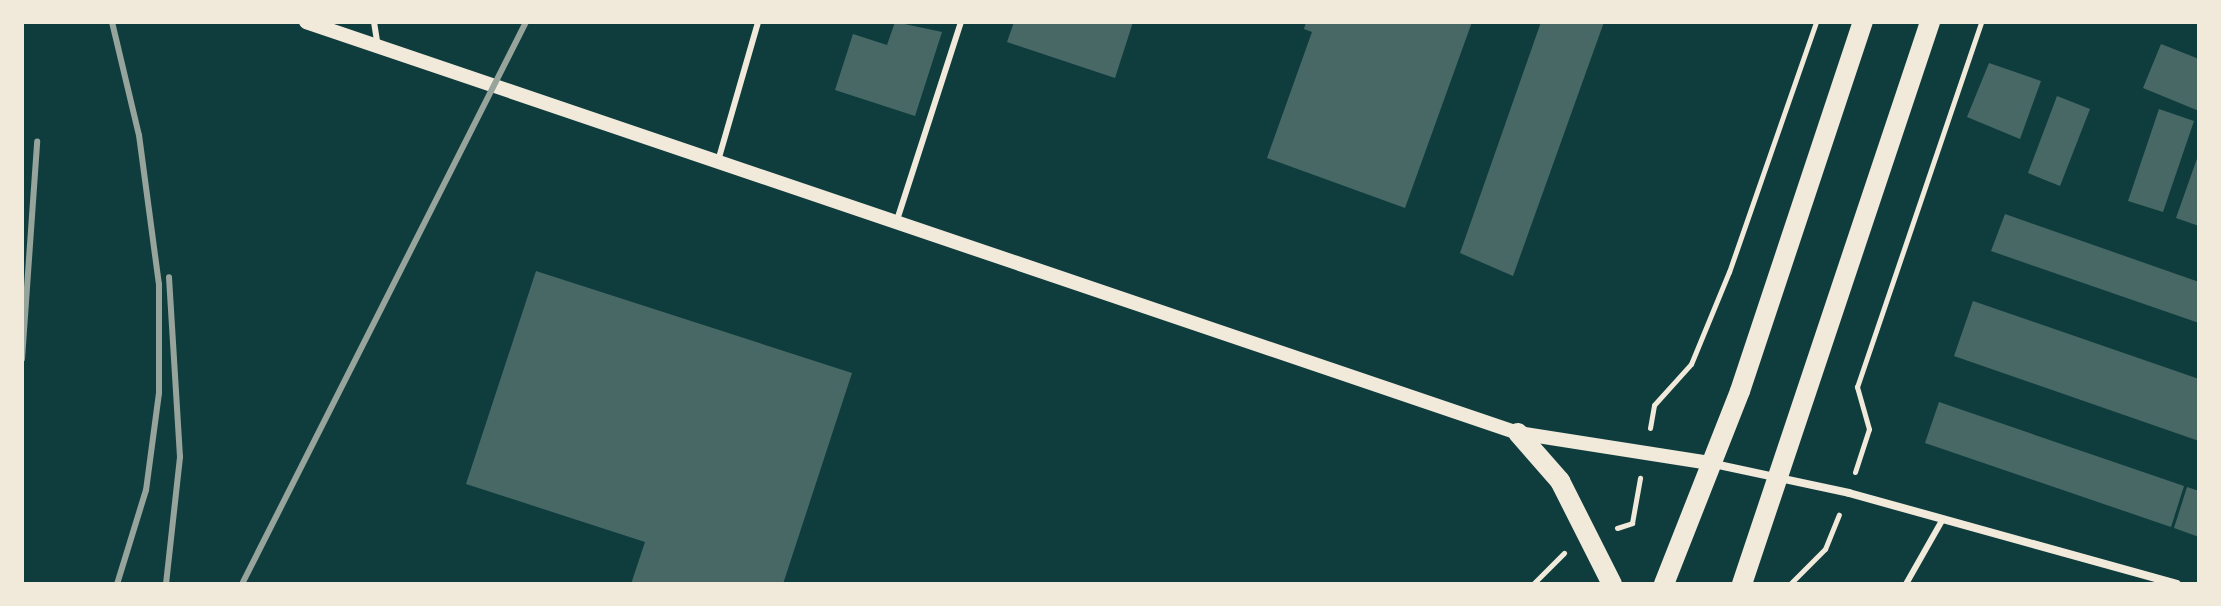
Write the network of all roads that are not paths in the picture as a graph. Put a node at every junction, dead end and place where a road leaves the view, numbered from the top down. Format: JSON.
{"nodes":[{"id":1,"x":306,"y":22,"type":"edge"},
{"id":2,"x":374,"y":22,"type":"edge"},
{"id":3,"x":758,"y":22,"type":"edge"},
{"id":4,"x":961,"y":22,"type":"edge"},
{"id":5,"x":1863,"y":22,"type":"edge"},
{"id":6,"x":1930,"y":22,"type":"edge"},
{"id":7,"x":379,"y":46,"type":"junction"},
{"id":8,"x":718,"y":161,"type":"junction"},
{"id":9,"x":897,"y":221,"type":"junction"},
{"id":10,"x":1518,"y":433,"type":"junction"},
{"id":11,"x":1710,"y":463,"type":"junction"},
{"id":12,"x":1774,"y":476,"type":"junction"},
{"id":13,"x":1943,"y":519,"type":"junction"},
{"id":14,"x":1612,"y":584,"type":"edge"},
{"id":15,"x":1664,"y":584,"type":"edge"},
{"id":16,"x":1742,"y":584,"type":"edge"},
{"id":17,"x":1906,"y":584,"type":"edge"},
{"id":18,"x":2177,"y":584,"type":"edge"}],
"edges":[{"from":1,"to":7,"type":"street"},
{"from":2,"to":7,"type":"lane"},
{"from":3,"to":8,"type":"lane"},
{"from":4,"to":9,"type":"lane"},
{"from":5,"to":11,"type":"main road"},
{"from":6,"to":12,"type":"main road"},
{"from":7,"to":8,"type":"street"},
{"from":8,"to":9,"type":"street"},
{"from":9,"to":10,"type":"street"},
{"from":10,"to":11,"type":"street"},
{"from":10,"to":14,"type":"main road"},
{"from":11,"to":12,"type":"street"},
{"from":11,"to":15,"type":"main road"},
{"from":12,"to":13,"type":"street"},
{"from":12,"to":16,"type":"main road"},
{"from":13,"to":17,"type":"lane"},
{"from":13,"to":18,"type":"street"}]}
